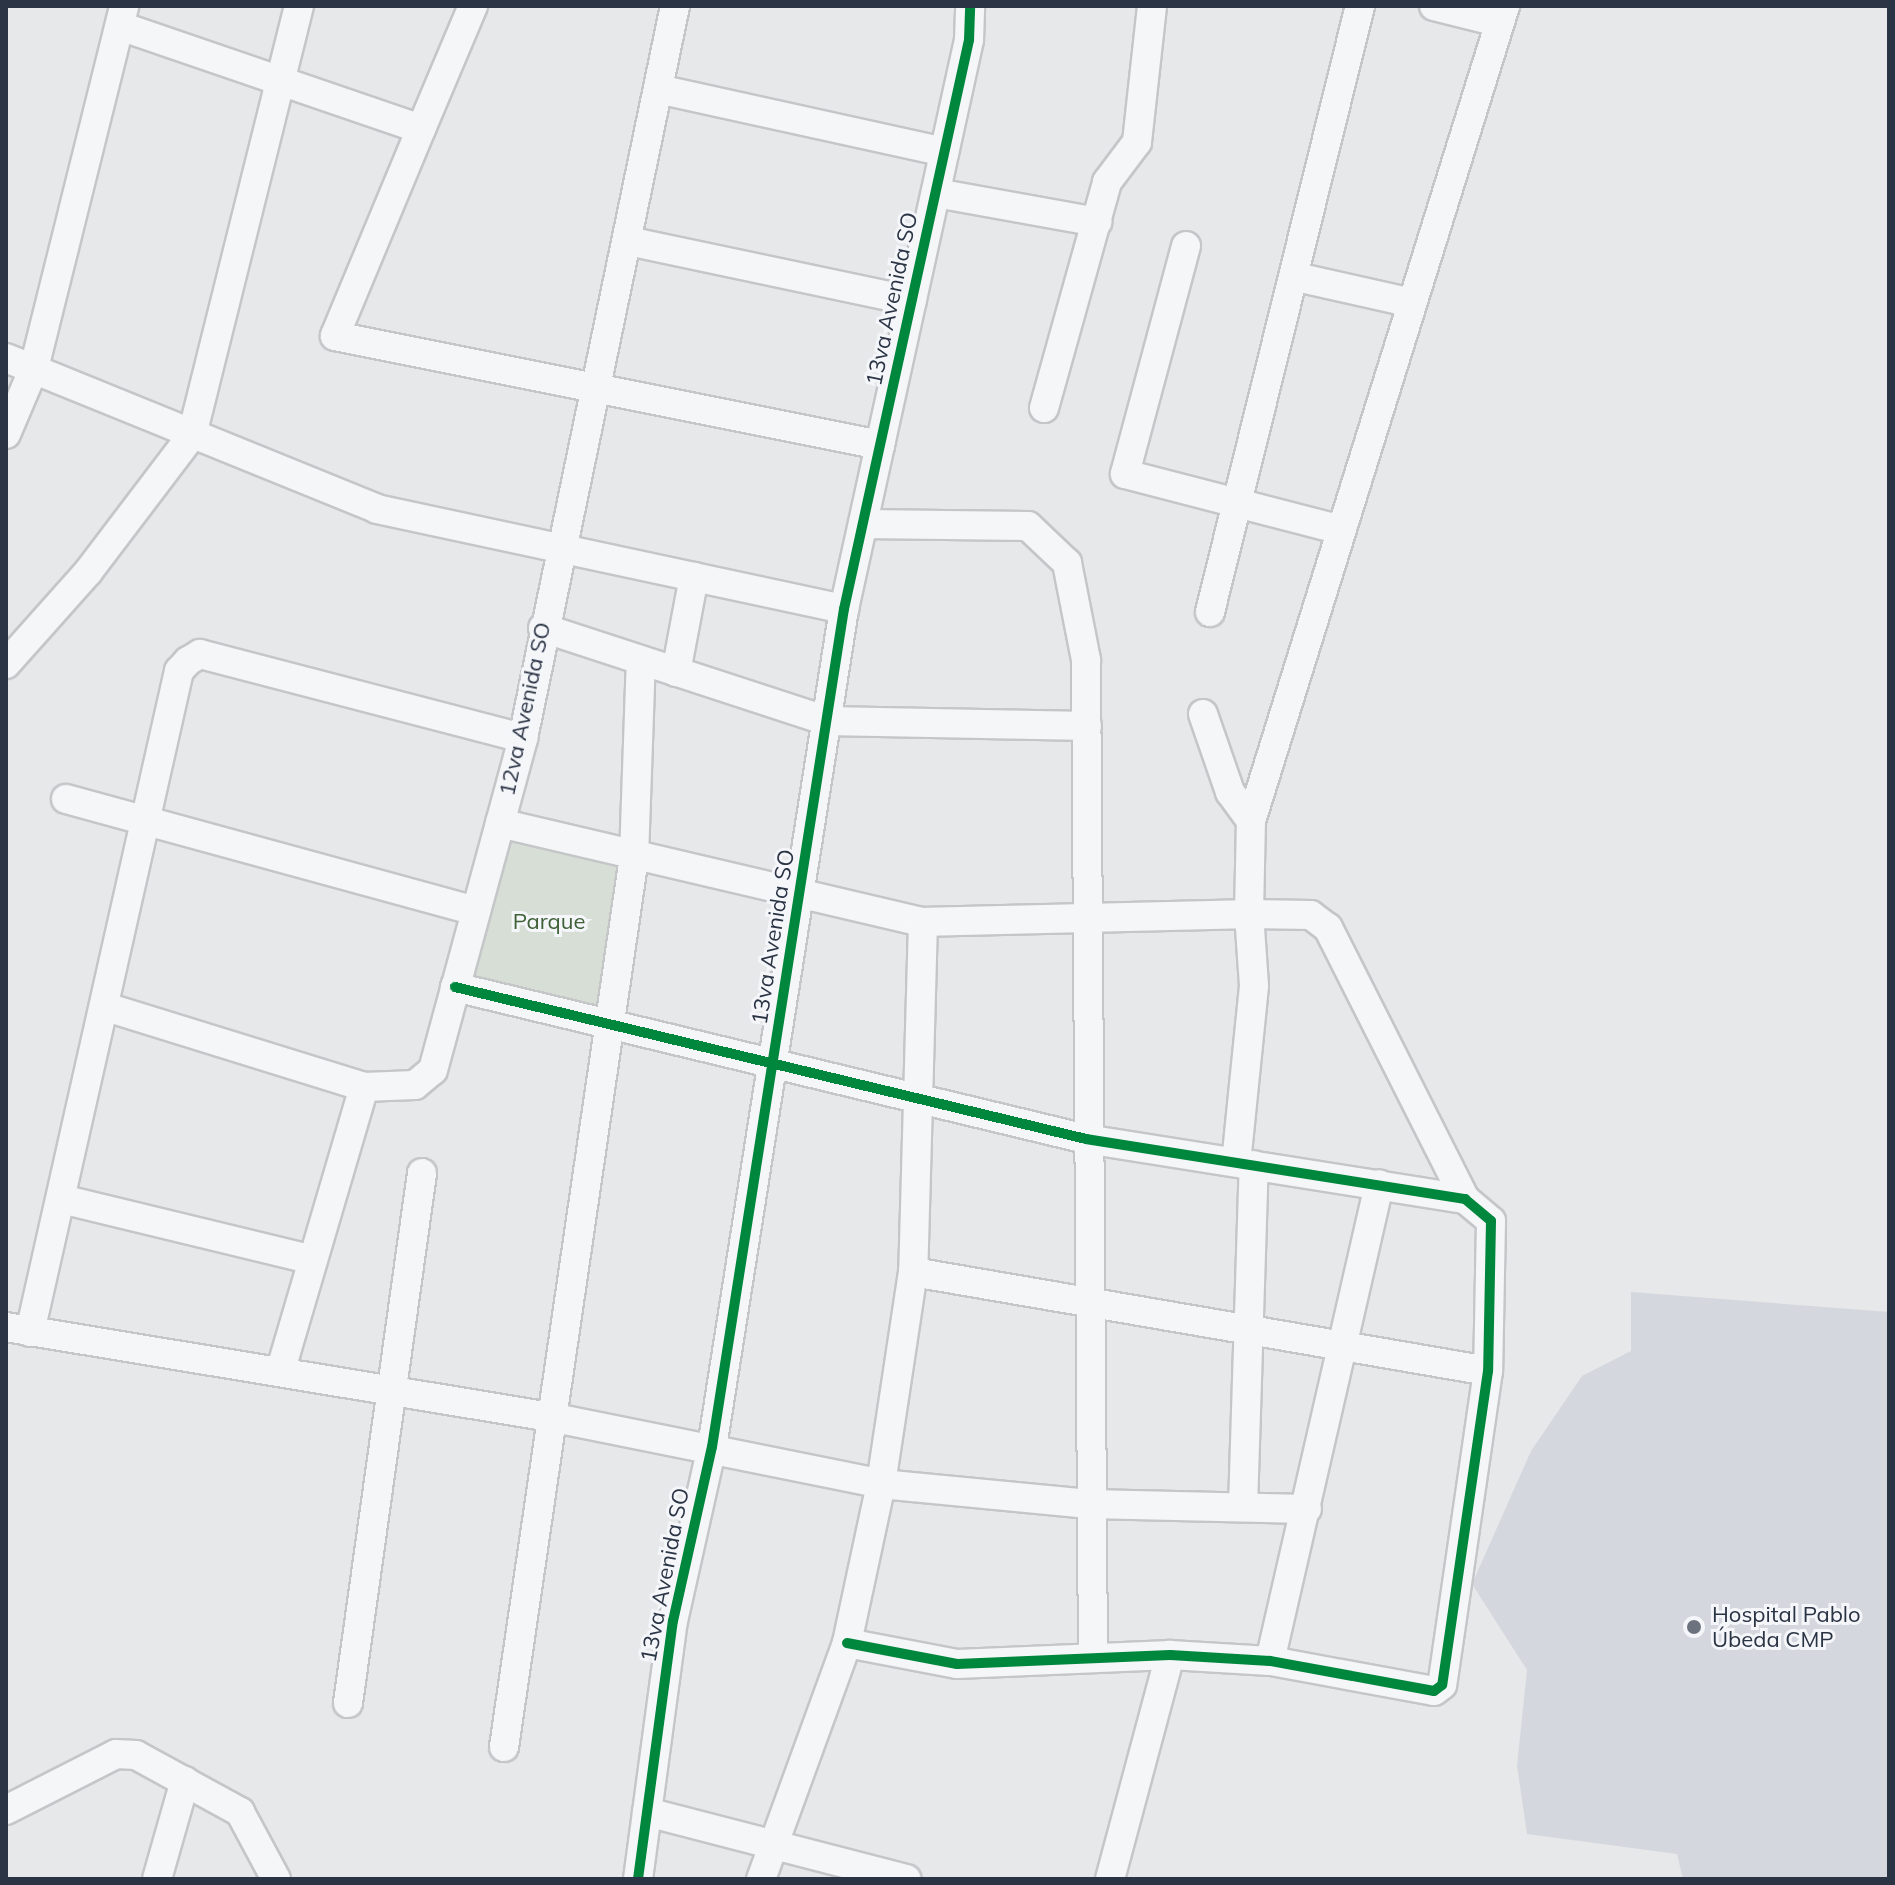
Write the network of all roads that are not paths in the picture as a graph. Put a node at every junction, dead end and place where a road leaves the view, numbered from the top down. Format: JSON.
{"nodes":[{"id":1,"x":299,"y":6,"type":"edge"},
{"id":2,"x":473,"y":6,"type":"edge"},
{"id":3,"x":675,"y":6,"type":"edge"},
{"id":4,"x":970,"y":6,"type":"edge"},
{"id":5,"x":1152,"y":6,"type":"edge"},
{"id":6,"x":1360,"y":6,"type":"edge"},
{"id":7,"x":1434,"y":6,"type":"edge"},
{"id":8,"x":1501,"y":14,"type":"edge"},
{"id":9,"x":122,"y":16,"type":"edge"},
{"id":10,"x":281,"y":79,"type":"junction"},
{"id":11,"x":658,"y":89,"type":"junction"},
{"id":12,"x":421,"y":129,"type":"junction"},
{"id":13,"x":944,"y":152,"type":"junction"},
{"id":14,"x":936,"y":193,"type":"junction"},
{"id":15,"x":1097,"y":222,"type":"junction"},
{"id":16,"x":628,"y":241,"type":"junction"},
{"id":17,"x":1186,"y":246,"type":"dead end"},
{"id":18,"x":1296,"y":277,"type":"junction"},
{"id":19,"x":912,"y":301,"type":"junction"},
{"id":20,"x":1408,"y":302,"type":"junction"},
{"id":21,"x":6,"y":358,"type":"edge"},
{"id":22,"x":34,"y":368,"type":"junction"},
{"id":23,"x":593,"y":393,"type":"junction"},
{"id":24,"x":1044,"y":408,"type":"dead end"},
{"id":25,"x":6,"y":434,"type":"edge"},
{"id":26,"x":192,"y":435,"type":"junction"},
{"id":27,"x":880,"y":445,"type":"junction"},
{"id":28,"x":1239,"y":507,"type":"junction"},
{"id":29,"x":863,"y":524,"type":"junction"},
{"id":30,"x":1338,"y":529,"type":"junction"},
{"id":31,"x":557,"y":551,"type":"junction"},
{"id":32,"x":694,"y":577,"type":"junction"},
{"id":33,"x":844,"y":609,"type":"junction"},
{"id":34,"x":1210,"y":612,"type":"dead end"},
{"id":35,"x":543,"y":628,"type":"junction"},
{"id":36,"x":641,"y":661,"type":"junction"},
{"id":37,"x":6,"y":664,"type":"edge"},
{"id":38,"x":676,"y":672,"type":"junction"},
{"id":39,"x":1203,"y":714,"type":"dead end"},
{"id":40,"x":827,"y":721,"type":"junction"},
{"id":41,"x":1087,"y":726,"type":"junction"},
{"id":42,"x":523,"y":738,"type":"junction"},
{"id":43,"x":66,"y":799,"type":"dead end"},
{"id":44,"x":1251,"y":821,"type":"junction"},
{"id":45,"x":500,"y":823,"type":"junction"},
{"id":46,"x":148,"y":824,"type":"junction"},
{"id":47,"x":634,"y":857,"type":"junction"},
{"id":48,"x":800,"y":898,"type":"junction"},
{"id":49,"x":476,"y":911,"type":"junction"},
{"id":50,"x":1249,"y":914,"type":"junction"},
{"id":51,"x":1091,"y":916,"type":"junction"},
{"id":52,"x":923,"y":922,"type":"junction"},
{"id":53,"x":455,"y":987,"type":"junction"},
{"id":54,"x":106,"y":1007,"type":"junction"},
{"id":55,"x":608,"y":1024,"type":"junction"},
{"id":56,"x":773,"y":1064,"type":"junction"},
{"id":57,"x":364,"y":1087,"type":"junction"},
{"id":58,"x":917,"y":1098,"type":"junction"},
{"id":59,"x":1086,"y":1139,"type":"junction"},
{"id":60,"x":1245,"y":1163,"type":"junction"},
{"id":61,"x":422,"y":1173,"type":"dead end"},
{"id":62,"x":1379,"y":1184,"type":"junction"},
{"id":63,"x":61,"y":1199,"type":"junction"},
{"id":64,"x":1465,"y":1199,"type":"junction"},
{"id":65,"x":313,"y":1260,"type":"junction"},
{"id":66,"x":913,"y":1272,"type":"junction"},
{"id":67,"x":1089,"y":1303,"type":"junction"},
{"id":68,"x":18,"y":1329,"type":"edge"},
{"id":69,"x":1245,"y":1330,"type":"junction"},
{"id":70,"x":1346,"y":1347,"type":"junction"},
{"id":71,"x":281,"y":1369,"type":"junction"},
{"id":72,"x":1488,"y":1371,"type":"junction"},
{"id":73,"x":388,"y":1388,"type":"junction"},
{"id":74,"x":550,"y":1417,"type":"junction"},
{"id":75,"x":712,"y":1447,"type":"junction"},
{"id":76,"x":881,"y":1484,"type":"junction"},
{"id":77,"x":1089,"y":1504,"type":"junction"},
{"id":78,"x":1243,"y":1507,"type":"junction"},
{"id":79,"x":1307,"y":1509,"type":"junction"},
{"id":80,"x":847,"y":1643,"type":"junction"},
{"id":81,"x":1170,"y":1655,"type":"junction"},
{"id":82,"x":1093,"y":1658,"type":"junction"},
{"id":83,"x":1270,"y":1661,"type":"junction"},
{"id":84,"x":348,"y":1703,"type":"dead end"},
{"id":85,"x":504,"y":1747,"type":"dead end"},
{"id":86,"x":185,"y":1781,"type":"junction"},
{"id":87,"x":647,"y":1812,"type":"junction"},
{"id":88,"x":8,"y":1819,"type":"edge"},
{"id":89,"x":775,"y":1839,"type":"junction"},
{"id":90,"x":157,"y":1879,"type":"edge"},
{"id":91,"x":276,"y":1879,"type":"edge"},
{"id":92,"x":638,"y":1879,"type":"edge"},
{"id":93,"x":761,"y":1879,"type":"edge"},
{"id":94,"x":907,"y":1879,"type":"edge"},
{"id":95,"x":1110,"y":1879,"type":"edge"}],
"edges":[{"from":1,"to":10,"type":"street"},
{"from":2,"to":12,"type":"street"},
{"from":3,"to":11,"type":"street","name":"12va Avenida SO"},
{"from":4,"to":13,"type":"street","name":"13va Avenida SO"},
{"from":5,"to":15,"type":"street"},
{"from":6,"to":18,"type":"street"},
{"from":7,"to":8,"type":"street"},
{"from":8,"to":20,"type":"street"},
{"from":9,"to":10,"type":"street"},
{"from":9,"to":22,"type":"street"},
{"from":10,"to":12,"type":"street"},
{"from":10,"to":26,"type":"street"},
{"from":11,"to":13,"type":"street"},
{"from":11,"to":16,"type":"street","name":"12va Avenida SO"},
{"from":12,"to":23,"type":"street"},
{"from":13,"to":14,"type":"street","name":"13va Avenida SO"},
{"from":14,"to":15,"type":"street"},
{"from":14,"to":19,"type":"street","name":"13va Avenida SO"},
{"from":15,"to":24,"type":"street"},
{"from":16,"to":19,"type":"street"},
{"from":16,"to":23,"type":"street","name":"12va Avenida SO"},
{"from":17,"to":28,"type":"street"},
{"from":18,"to":20,"type":"street"},
{"from":18,"to":28,"type":"street"},
{"from":19,"to":27,"type":"street","name":"13va Avenida SO"},
{"from":20,"to":30,"type":"street"},
{"from":21,"to":22,"type":"street"},
{"from":22,"to":25,"type":"street"},
{"from":22,"to":26,"type":"street"},
{"from":23,"to":27,"type":"street"},
{"from":23,"to":31,"type":"street","name":"12va Avenida SO"},
{"from":26,"to":31,"type":"street"},
{"from":26,"to":37,"type":"street"},
{"from":27,"to":29,"type":"street","name":"13va Avenida SO"},
{"from":28,"to":30,"type":"street"},
{"from":28,"to":34,"type":"street"},
{"from":29,"to":33,"type":"street","name":"13va Avenida SO"},
{"from":29,"to":41,"type":"street"},
{"from":30,"to":44,"type":"street"},
{"from":31,"to":32,"type":"street"},
{"from":31,"to":35,"type":"street","name":"12va Avenida SO"},
{"from":32,"to":33,"type":"street"},
{"from":32,"to":38,"type":"street"},
{"from":33,"to":40,"type":"street","name":"13va Avenida SO"},
{"from":35,"to":36,"type":"street"},
{"from":35,"to":42,"type":"street","name":"12va Avenida SO"},
{"from":36,"to":38,"type":"street"},
{"from":36,"to":47,"type":"street"},
{"from":38,"to":40,"type":"street"},
{"from":39,"to":44,"type":"street"},
{"from":40,"to":41,"type":"street"},
{"from":40,"to":48,"type":"street","name":"13va Avenida SO"},
{"from":41,"to":51,"type":"street"},
{"from":42,"to":45,"type":"street","name":"12va Avenida SO"},
{"from":42,"to":46,"type":"street"},
{"from":43,"to":46,"type":"street"},
{"from":44,"to":50,"type":"street"},
{"from":45,"to":47,"type":"street"},
{"from":45,"to":49,"type":"street","name":"12va Avenida SO"},
{"from":46,"to":49,"type":"street"},
{"from":46,"to":54,"type":"street"},
{"from":47,"to":48,"type":"street"},
{"from":47,"to":55,"type":"street"},
{"from":48,"to":52,"type":"street"},
{"from":48,"to":56,"type":"street","name":"13va Avenida SO"},
{"from":49,"to":53,"type":"street","name":"12va Avenida SO"},
{"from":50,"to":51,"type":"street"},
{"from":50,"to":60,"type":"street"},
{"from":50,"to":64,"type":"street"},
{"from":51,"to":52,"type":"street"},
{"from":51,"to":59,"type":"street"},
{"from":52,"to":58,"type":"street"},
{"from":53,"to":55,"type":"street"},
{"from":53,"to":57,"type":"street","name":"12va Avenida SO"},
{"from":54,"to":57,"type":"street","name":"12va Avenida SO"},
{"from":54,"to":63,"type":"street"},
{"from":55,"to":56,"type":"street"},
{"from":55,"to":74,"type":"street"},
{"from":56,"to":58,"type":"street"},
{"from":56,"to":75,"type":"street","name":"13va Avenida SO"},
{"from":57,"to":65,"type":"street"},
{"from":58,"to":59,"type":"street"},
{"from":58,"to":66,"type":"street"},
{"from":59,"to":60,"type":"street"},
{"from":59,"to":67,"type":"street"},
{"from":60,"to":62,"type":"street"},
{"from":60,"to":69,"type":"street"},
{"from":61,"to":73,"type":"street"},
{"from":62,"to":64,"type":"street"},
{"from":62,"to":70,"type":"street"},
{"from":63,"to":65,"type":"street"},
{"from":63,"to":68,"type":"street"},
{"from":64,"to":72,"type":"street"},
{"from":65,"to":71,"type":"street"},
{"from":66,"to":67,"type":"street"},
{"from":66,"to":76,"type":"street"},
{"from":67,"to":69,"type":"street"},
{"from":67,"to":77,"type":"street"},
{"from":68,"to":71,"type":"street"},
{"from":69,"to":70,"type":"street"},
{"from":69,"to":78,"type":"street"},
{"from":70,"to":72,"type":"street"},
{"from":70,"to":79,"type":"street"},
{"from":71,"to":73,"type":"street"},
{"from":72,"to":83,"type":"street"},
{"from":73,"to":74,"type":"street"},
{"from":73,"to":84,"type":"street"},
{"from":74,"to":75,"type":"street"},
{"from":74,"to":85,"type":"street"},
{"from":75,"to":76,"type":"street"},
{"from":75,"to":87,"type":"street","name":"13va Avenida SO"},
{"from":76,"to":77,"type":"street"},
{"from":76,"to":80,"type":"street"},
{"from":77,"to":78,"type":"street"},
{"from":77,"to":82,"type":"street"},
{"from":78,"to":79,"type":"street"},
{"from":79,"to":83,"type":"street"},
{"from":80,"to":82,"type":"street"},
{"from":80,"to":89,"type":"street"},
{"from":81,"to":82,"type":"street"},
{"from":81,"to":83,"type":"street"},
{"from":81,"to":95,"type":"street"},
{"from":86,"to":88,"type":"street"},
{"from":86,"to":90,"type":"street"},
{"from":86,"to":91,"type":"street"},
{"from":87,"to":89,"type":"street"},
{"from":87,"to":92,"type":"street","name":"13va Avenida SO"},
{"from":89,"to":93,"type":"street"},
{"from":89,"to":94,"type":"street"}]}
